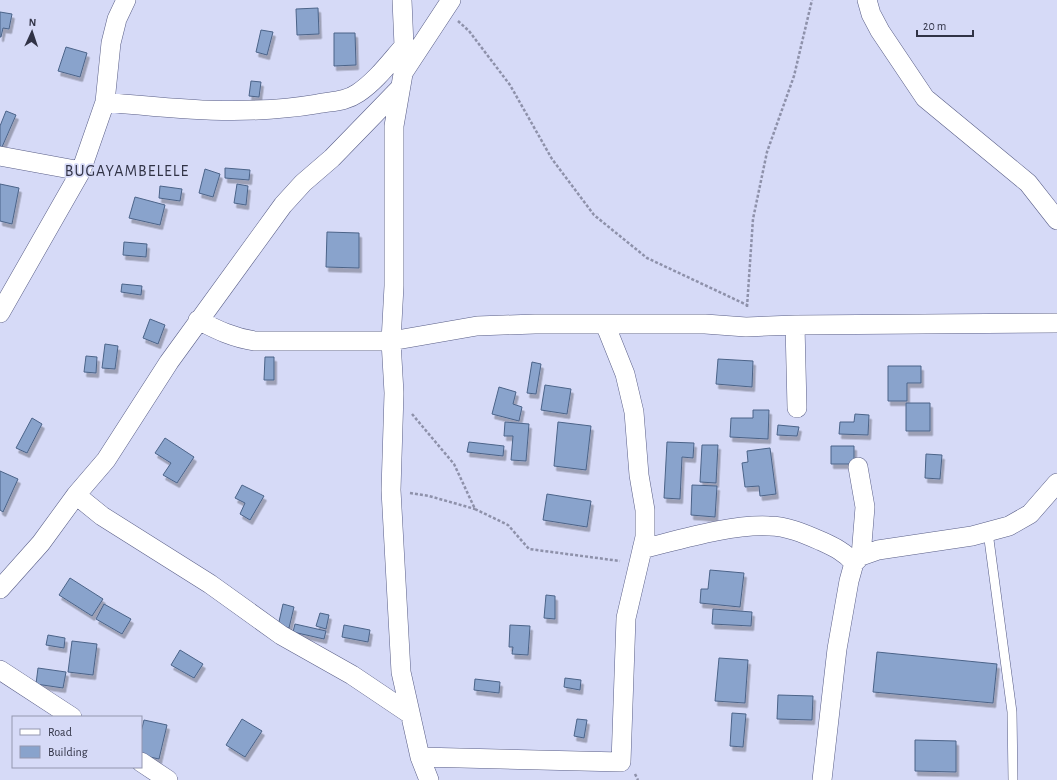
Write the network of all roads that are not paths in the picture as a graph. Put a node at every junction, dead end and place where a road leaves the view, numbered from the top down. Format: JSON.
{"nodes":[{"id":1,"x":126,"y":0,"type":"edge"},
{"id":2,"x":402,"y":0,"type":"edge"},
{"id":3,"x":867,"y":0,"type":"edge"},
{"id":4,"x":448,"y":6,"type":"edge"},
{"id":5,"x":404,"y":46,"type":"junction"},
{"id":6,"x":402,"y":81,"type":"junction"},
{"id":7,"x":105,"y":102,"type":"junction"},
{"id":8,"x":0,"y":156,"type":"edge"},
{"id":9,"x":81,"y":171,"type":"junction"},
{"id":10,"x":1057,"y":220,"type":"edge"},
{"id":11,"x":0,"y":313,"type":"edge"},
{"id":12,"x":198,"y":320,"type":"junction"},
{"id":13,"x":1057,"y":323,"type":"edge"},
{"id":14,"x":605,"y":324,"type":"junction"},
{"id":15,"x":794,"y":325,"type":"junction"},
{"id":16,"x":391,"y":341,"type":"junction"},
{"id":17,"x":797,"y":408,"type":"dead end"},
{"id":18,"x":858,"y":467,"type":"dead end"},
{"id":19,"x":1057,"y":483,"type":"edge"},
{"id":20,"x":76,"y":495,"type":"junction"},
{"id":21,"x":988,"y":532,"type":"junction"},
{"id":22,"x":641,"y":556,"type":"junction"},
{"id":23,"x":857,"y":560,"type":"junction"},
{"id":24,"x":0,"y":589,"type":"edge"},
{"id":25,"x":0,"y":670,"type":"edge"},
{"id":26,"x":410,"y":714,"type":"junction"},
{"id":27,"x":70,"y":716,"type":"edge"},
{"id":28,"x":420,"y":757,"type":"junction"},
{"id":29,"x":142,"y":763,"type":"edge"},
{"id":30,"x":168,"y":780,"type":"edge"},
{"id":31,"x":429,"y":780,"type":"edge"},
{"id":32,"x":822,"y":780,"type":"edge"},
{"id":33,"x":1013,"y":780,"type":"edge"}],
"edges":[{"from":1,"to":7,"type":"street"},
{"from":2,"to":5,"type":"street"},
{"from":3,"to":10,"type":"street"},
{"from":4,"to":6,"type":"street"},
{"from":5,"to":6,"type":"street"},
{"from":5,"to":7,"type":"street"},
{"from":6,"to":12,"type":"street"},
{"from":6,"to":16,"type":"street"},
{"from":7,"to":9,"type":"street"},
{"from":8,"to":9,"type":"street"},
{"from":9,"to":11,"type":"street"},
{"from":12,"to":16,"type":"street"},
{"from":12,"to":20,"type":"street"},
{"from":13,"to":15,"type":"street"},
{"from":14,"to":15,"type":"street"},
{"from":14,"to":16,"type":"street"},
{"from":14,"to":22,"type":"street"},
{"from":15,"to":17,"type":"street"},
{"from":16,"to":26,"type":"street"},
{"from":18,"to":23,"type":"street"},
{"from":19,"to":21,"type":"street"},
{"from":20,"to":24,"type":"street"},
{"from":20,"to":26,"type":"street"},
{"from":21,"to":23,"type":"street"},
{"from":21,"to":33,"type":"lane"},
{"from":22,"to":23,"type":"street"},
{"from":22,"to":28,"type":"street"},
{"from":23,"to":32,"type":"street"},
{"from":25,"to":27,"type":"street"},
{"from":26,"to":28,"type":"street"},
{"from":28,"to":31,"type":"street"},
{"from":29,"to":30,"type":"street"}]}
